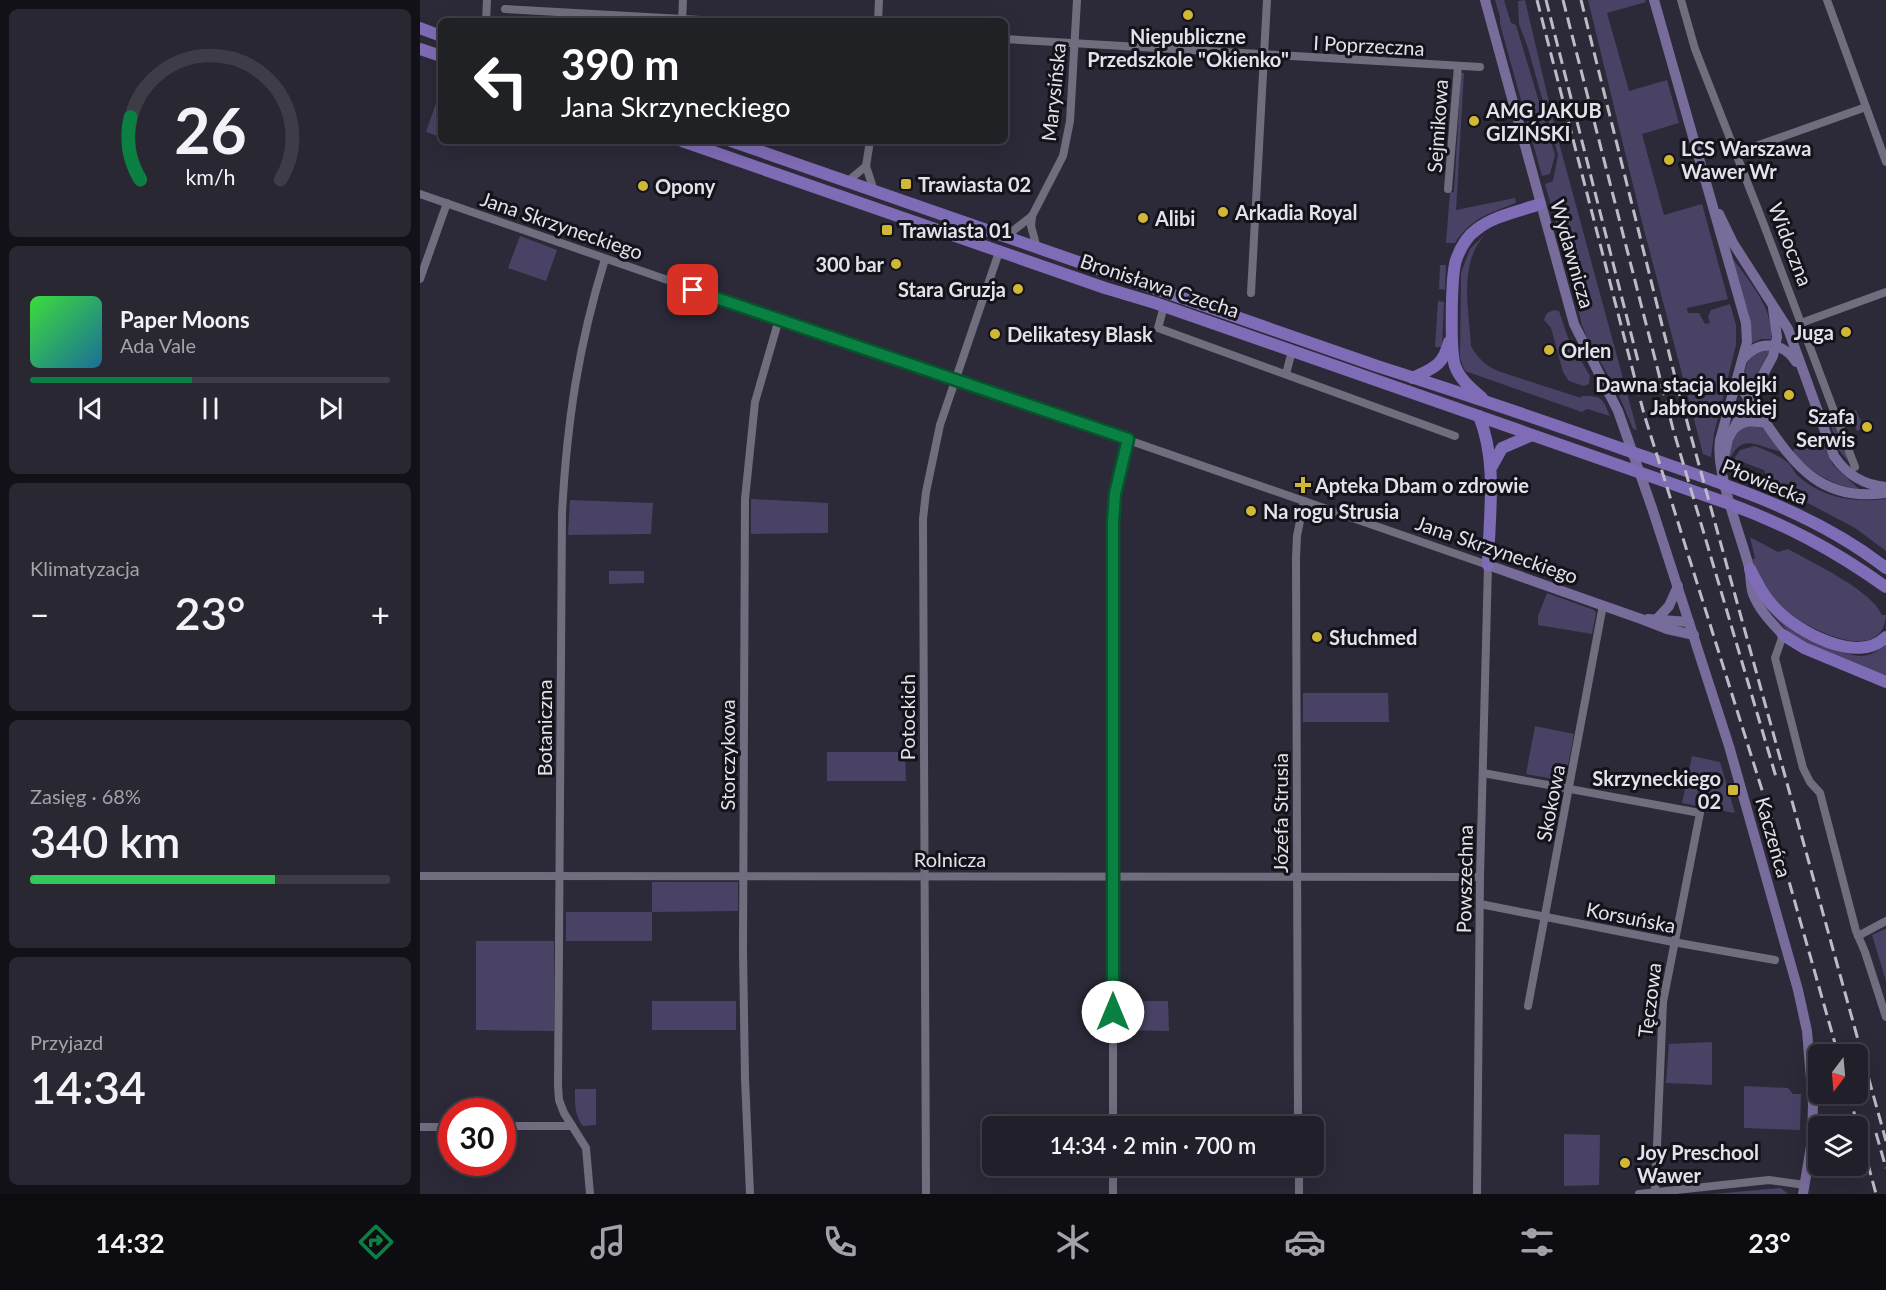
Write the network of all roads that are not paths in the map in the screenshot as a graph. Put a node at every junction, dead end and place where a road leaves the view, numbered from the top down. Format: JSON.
{"nodes":[{"id":1,"x":487,"y":0,"type":"edge"},
{"id":2,"x":683,"y":0,"type":"edge"},
{"id":3,"x":879,"y":0,"type":"edge"},
{"id":4,"x":1077,"y":0,"type":"edge"},
{"id":5,"x":1267,"y":0,"type":"edge"},
{"id":6,"x":1485,"y":0,"type":"edge"},
{"id":7,"x":1654,"y":0,"type":"edge"},
{"id":8,"x":1682,"y":0,"type":"edge"},
{"id":9,"x":1827,"y":0,"type":"edge"},
{"id":10,"x":505,"y":9,"type":"dead end"},
{"id":11,"x":486,"y":18,"type":"edge"},
{"id":12,"x":650,"y":18,"type":"edge"},
{"id":13,"x":682,"y":18,"type":"edge"},
{"id":14,"x":878,"y":18,"type":"edge"},
{"id":15,"x":420,"y":28,"type":"edge"},
{"id":16,"x":438,"y":35,"type":"edge"},
{"id":17,"x":1008,"y":39,"type":"edge"},
{"id":18,"x":1075,"y":44,"type":"junction"},
{"id":19,"x":420,"y":49,"type":"edge"},
{"id":20,"x":438,"y":55,"type":"edge"},
{"id":21,"x":1264,"y":55,"type":"junction"},
{"id":22,"x":1458,"y":66,"type":"junction"},
{"id":23,"x":1480,"y":67,"type":"dead end"},
{"id":24,"x":1866,"y":106,"type":"junction"},
{"id":25,"x":691,"y":144,"type":"edge"},
{"id":26,"x":739,"y":144,"type":"edge"},
{"id":27,"x":870,"y":144,"type":"edge"},
{"id":28,"x":1736,"y":153,"type":"junction"},
{"id":29,"x":1886,"y":162,"type":"edge"},
{"id":30,"x":866,"y":166,"type":"junction"},
{"id":31,"x":847,"y":182,"type":"junction"},
{"id":32,"x":1448,"y":189,"type":"dead end"},
{"id":33,"x":1707,"y":190,"type":"junction"},
{"id":34,"x":874,"y":191,"type":"junction"},
{"id":35,"x":420,"y":194,"type":"edge"},
{"id":36,"x":447,"y":204,"type":"junction"},
{"id":37,"x":1540,"y":204,"type":"junction"},
{"id":38,"x":1032,"y":216,"type":"junction"},
{"id":39,"x":1005,"y":237,"type":"junction"},
{"id":40,"x":1037,"y":248,"type":"junction"},
{"id":41,"x":999,"y":252,"type":"junction"},
{"id":42,"x":605,"y":259,"type":"junction"},
{"id":43,"x":420,"y":279,"type":"edge"},
{"id":44,"x":1886,"y":292,"type":"edge"},
{"id":45,"x":1251,"y":293,"type":"dead end"},
{"id":46,"x":1772,"y":303,"type":"junction"},
{"id":47,"x":1164,"y":306,"type":"junction"},
{"id":48,"x":779,"y":319,"type":"junction"},
{"id":49,"x":1801,"y":323,"type":"junction"},
{"id":50,"x":1452,"y":333,"type":"junction"},
{"id":51,"x":1776,"y":346,"type":"junction"},
{"id":52,"x":1292,"y":351,"type":"junction"},
{"id":53,"x":1741,"y":365,"type":"junction"},
{"id":54,"x":1286,"y":374,"type":"junction"},
{"id":55,"x":1804,"y":376,"type":"junction"},
{"id":56,"x":1413,"y":378,"type":"junction"},
{"id":57,"x":956,"y":381,"type":"junction"},
{"id":58,"x":1749,"y":400,"type":"junction"},
{"id":59,"x":1487,"y":403,"type":"junction"},
{"id":60,"x":1479,"y":416,"type":"junction"},
{"id":61,"x":1766,"y":423,"type":"junction"},
{"id":62,"x":1732,"y":431,"type":"junction"},
{"id":63,"x":1532,"y":435,"type":"junction"},
{"id":64,"x":1455,"y":436,"type":"dead end"},
{"id":65,"x":1128,"y":439,"type":"junction"},
{"id":66,"x":1620,"y":448,"type":"joint"},
{"id":67,"x":1491,"y":467,"type":"junction"},
{"id":68,"x":1625,"y":467,"type":"joint"},
{"id":69,"x":1855,"y":467,"type":"dead end"},
{"id":70,"x":1722,"y":472,"type":"junction"},
{"id":71,"x":1886,"y":487,"type":"edge"},
{"id":72,"x":1886,"y":493,"type":"edge"},
{"id":73,"x":1304,"y":501,"type":"junction"},
{"id":74,"x":1652,"y":508,"type":"joint"},
{"id":75,"x":1488,"y":565,"type":"junction"},
{"id":76,"x":1886,"y":568,"type":"edge"},
{"id":77,"x":1750,"y":569,"type":"junction"},
{"id":78,"x":1678,"y":586,"type":"junction"},
{"id":79,"x":1886,"y":587,"type":"edge"},
{"id":80,"x":1603,"y":605,"type":"junction"},
{"id":81,"x":1657,"y":619,"type":"junction"},
{"id":82,"x":1644,"y":620,"type":"junction"},
{"id":83,"x":1689,"y":622,"type":"junction"},
{"id":84,"x":1694,"y":635,"type":"junction"},
{"id":85,"x":1783,"y":635,"type":"junction"},
{"id":86,"x":1886,"y":637,"type":"edge"},
{"id":87,"x":1886,"y":682,"type":"edge"},
{"id":88,"x":1484,"y":773,"type":"junction"},
{"id":89,"x":1569,"y":788,"type":"junction"},
{"id":90,"x":420,"y":876,"type":"edge"},
{"id":91,"x":560,"y":876,"type":"junction"},
{"id":92,"x":743,"y":876,"type":"junction"},
{"id":93,"x":924,"y":876,"type":"junction"},
{"id":94,"x":1113,"y":876,"type":"junction"},
{"id":95,"x":1297,"y":876,"type":"junction"},
{"id":96,"x":1480,"y":877,"type":"junction"},
{"id":97,"x":1480,"y":904,"type":"junction"},
{"id":98,"x":1545,"y":918,"type":"junction"},
{"id":99,"x":1886,"y":921,"type":"edge"},
{"id":100,"x":1858,"y":936,"type":"junction"},
{"id":101,"x":1673,"y":942,"type":"junction"},
{"id":102,"x":1775,"y":960,"type":"dead end"},
{"id":103,"x":1528,"y":1006,"type":"dead end"},
{"id":104,"x":1886,"y":1017,"type":"edge"},
{"id":105,"x":1113,"y":1116,"type":"edge"},
{"id":106,"x":1298,"y":1116,"type":"edge"},
{"id":107,"x":516,"y":1126,"type":"edge"},
{"id":108,"x":572,"y":1126,"type":"junction"},
{"id":109,"x":420,"y":1127,"type":"edge"},
{"id":110,"x":438,"y":1127,"type":"edge"},
{"id":111,"x":1113,"y":1176,"type":"edge"},
{"id":112,"x":1299,"y":1176,"type":"edge"},
{"id":113,"x":1804,"y":1189,"type":"edge"},
{"id":114,"x":1655,"y":1193,"type":"edge"},
{"id":115,"x":590,"y":1194,"type":"edge"},
{"id":116,"x":750,"y":1194,"type":"edge"},
{"id":117,"x":926,"y":1194,"type":"edge"},
{"id":118,"x":1113,"y":1194,"type":"edge"},
{"id":119,"x":1299,"y":1194,"type":"edge"},
{"id":120,"x":1476,"y":1194,"type":"edge"},
{"id":121,"x":1639,"y":1194,"type":"edge"}],
"edges":[{"from":1,"to":11,"type":"street"},
{"from":2,"to":13,"type":"street"},
{"from":3,"to":14,"type":"street"},
{"from":4,"to":18,"type":"street","name":"Marysińska"},
{"from":5,"to":21,"type":"street"},
{"from":6,"to":37,"type":"main road","name":"Wydawnicza"},
{"from":7,"to":33,"type":"main road","name":"Widoczna"},
{"from":8,"to":28,"type":"street","name":"Widoczna"},
{"from":9,"to":24,"type":"street"},
{"from":10,"to":12,"type":"street"},
{"from":15,"to":16,"type":"main road"},
{"from":17,"to":18,"type":"street","name":"I Poprzeczna"},
{"from":18,"to":21,"type":"street","name":"I Poprzeczna"},
{"from":18,"to":38,"type":"street","name":"Marysińska"},
{"from":19,"to":20,"type":"main road"},
{"from":21,"to":22,"type":"street","name":"I Poprzeczna"},
{"from":21,"to":45,"type":"street"},
{"from":22,"to":23,"type":"street","name":"I Poprzeczna"},
{"from":22,"to":32,"type":"street","name":"Sejmikowa"},
{"from":24,"to":28,"type":"street"},
{"from":24,"to":29,"type":"street"},
{"from":25,"to":41,"type":"main road","name":"Bronisława Czecha"},
{"from":26,"to":31,"type":"main road","name":"Bronisława Czecha"},
{"from":27,"to":30,"type":"street"},
{"from":28,"to":49,"type":"street","name":"Widoczna"},
{"from":30,"to":31,"type":"street"},
{"from":30,"to":34,"type":"street"},
{"from":31,"to":34,"type":"main road","name":"Bronisława Czecha"},
{"from":33,"to":46,"type":"main road","name":"Widoczna"},
{"from":33,"to":53,"type":"main road","name":"Widoczna"},
{"from":34,"to":39,"type":"main road","name":"Bronisława Czecha"},
{"from":35,"to":36,"type":"street","name":"Jana Skrzyneckiego"},
{"from":36,"to":42,"type":"street","name":"Jana Skrzyneckiego"},
{"from":36,"to":43,"type":"street"},
{"from":37,"to":50,"type":"main road"},
{"from":37,"to":74,"type":"main road","name":"Wydawnicza"},
{"from":38,"to":39,"type":"street","name":"Marysińska"},
{"from":38,"to":40,"type":"street"},
{"from":39,"to":40,"type":"main road","name":"Bronisława Czecha"},
{"from":40,"to":56,"type":"main road","name":"Bronisława Czecha"},
{"from":41,"to":47,"type":"main road","name":"Bronisława Czecha"},
{"from":41,"to":57,"type":"street","name":"Potockich"},
{"from":42,"to":48,"type":"street","name":"Jana Skrzyneckiego"},
{"from":42,"to":91,"type":"street","name":"Botaniczna"},
{"from":44,"to":49,"type":"street"},
{"from":46,"to":51,"type":"main road","name":"Widoczna"},
{"from":46,"to":55,"type":"main road","name":"Widoczna"},
{"from":47,"to":52,"type":"main road","name":"Bronisława Czecha"},
{"from":47,"to":54,"type":"street"},
{"from":48,"to":57,"type":"street","name":"Jana Skrzyneckiego"},
{"from":48,"to":92,"type":"street","name":"Storczykowa"},
{"from":49,"to":69,"type":"street","name":"Widoczna"},
{"from":50,"to":56,"type":"main road"},
{"from":50,"to":59,"type":"main road"},
{"from":51,"to":53,"type":"main road"},
{"from":51,"to":55,"type":"main road"},
{"from":51,"to":58,"type":"main road","name":"Widoczna"},
{"from":52,"to":54,"type":"street"},
{"from":52,"to":60,"type":"main road","name":"Bronisława Czecha"},
{"from":53,"to":58,"type":"main road","name":"Widoczna"},
{"from":53,"to":70,"type":"main road","name":"Widoczna"},
{"from":54,"to":64,"type":"street"},
{"from":55,"to":71,"type":"main road","name":"Widoczna"},
{"from":56,"to":59,"type":"main road","name":"Bronisława Czecha"},
{"from":57,"to":65,"type":"street","name":"Jana Skrzyneckiego"},
{"from":57,"to":93,"type":"street","name":"Potockich"},
{"from":58,"to":61,"type":"main road","name":"Widoczna"},
{"from":58,"to":62,"type":"main road"},
{"from":59,"to":66,"type":"main road","name":"Bronisława Czecha"},
{"from":60,"to":63,"type":"main road","name":"Bronisława Czecha"},
{"from":60,"to":67,"type":"main road"},
{"from":61,"to":62,"type":"main road"},
{"from":61,"to":72,"type":"main road","name":"Widoczna"},
{"from":62,"to":70,"type":"main road"},
{"from":63,"to":67,"type":"main road"},
{"from":63,"to":68,"type":"main road","name":"Bronisława Czecha"},
{"from":65,"to":73,"type":"street","name":"Jana Skrzyneckiego"},
{"from":65,"to":94,"type":"street"},
{"from":66,"to":76,"type":"main road","name":"Płowiecka"},
{"from":67,"to":75,"type":"main road"},
{"from":68,"to":79,"type":"main road","name":"Płowiecka"},
{"from":70,"to":77,"type":"main road","name":"Widoczna"},
{"from":73,"to":75,"type":"street","name":"Jana Skrzyneckiego"},
{"from":73,"to":95,"type":"street","name":"Józefa Strusia"},
{"from":74,"to":78,"type":"main road","name":"Kaczeńca"},
{"from":75,"to":80,"type":"main road","name":"Jana Skrzyneckiego"},
{"from":75,"to":88,"type":"street","name":"Powszechna"},
{"from":77,"to":85,"type":"main road","name":"Widoczna"},
{"from":77,"to":86,"type":"main road"},
{"from":78,"to":81,"type":"main road"},
{"from":78,"to":83,"type":"main road","name":"Kaczeńca"},
{"from":80,"to":82,"type":"main road","name":"Jana Skrzyneckiego"},
{"from":80,"to":89,"type":"street","name":"Skokowa"},
{"from":81,"to":82,"type":"main road","name":"Jana Skrzyneckiego"},
{"from":81,"to":83,"type":"main road","name":"Jana Skrzyneckiego"},
{"from":82,"to":84,"type":"main road","name":"Jana Skrzyneckiego"},
{"from":83,"to":84,"type":"main road","name":"Kaczeńca"},
{"from":84,"to":113,"type":"main road","name":"Kaczeńca"},
{"from":85,"to":87,"type":"main road"},
{"from":85,"to":100,"type":"street"},
{"from":88,"to":89,"type":"street"},
{"from":88,"to":96,"type":"street","name":"Powszechna"},
{"from":89,"to":98,"type":"street","name":"Skokowa"},
{"from":89,"to":101,"type":"street","name":"Tęczowa"},
{"from":90,"to":91,"type":"street","name":"Rolnicza"},
{"from":91,"to":92,"type":"street","name":"Rolnicza"},
{"from":91,"to":108,"type":"street","name":"Botaniczna"},
{"from":92,"to":93,"type":"street","name":"Rolnicza"},
{"from":92,"to":116,"type":"street","name":"Storczykowa"},
{"from":93,"to":94,"type":"street","name":"Rolnicza"},
{"from":93,"to":117,"type":"street","name":"Potockich"},
{"from":94,"to":95,"type":"street","name":"Rolnicza"},
{"from":94,"to":105,"type":"street"},
{"from":95,"to":96,"type":"street","name":"Rolnicza"},
{"from":95,"to":106,"type":"street","name":"Józefa Strusia"},
{"from":96,"to":97,"type":"street","name":"Powszechna"},
{"from":97,"to":98,"type":"street","name":"Korsuńska"},
{"from":97,"to":120,"type":"street","name":"Powszechna"},
{"from":98,"to":101,"type":"street","name":"Korsuńska"},
{"from":98,"to":103,"type":"street","name":"Skokowa"},
{"from":99,"to":100,"type":"street"},
{"from":100,"to":104,"type":"street"},
{"from":101,"to":102,"type":"street","name":"Korsuńska"},
{"from":101,"to":114,"type":"street","name":"Tęczowa"},
{"from":107,"to":108,"type":"street"},
{"from":108,"to":115,"type":"street","name":"Botaniczna"},
{"from":109,"to":110,"type":"street"},
{"from":111,"to":118,"type":"street"},
{"from":112,"to":119,"type":"street"},
{"from":113,"to":114,"type":"street"},
{"from":114,"to":121,"type":"street"}]}
